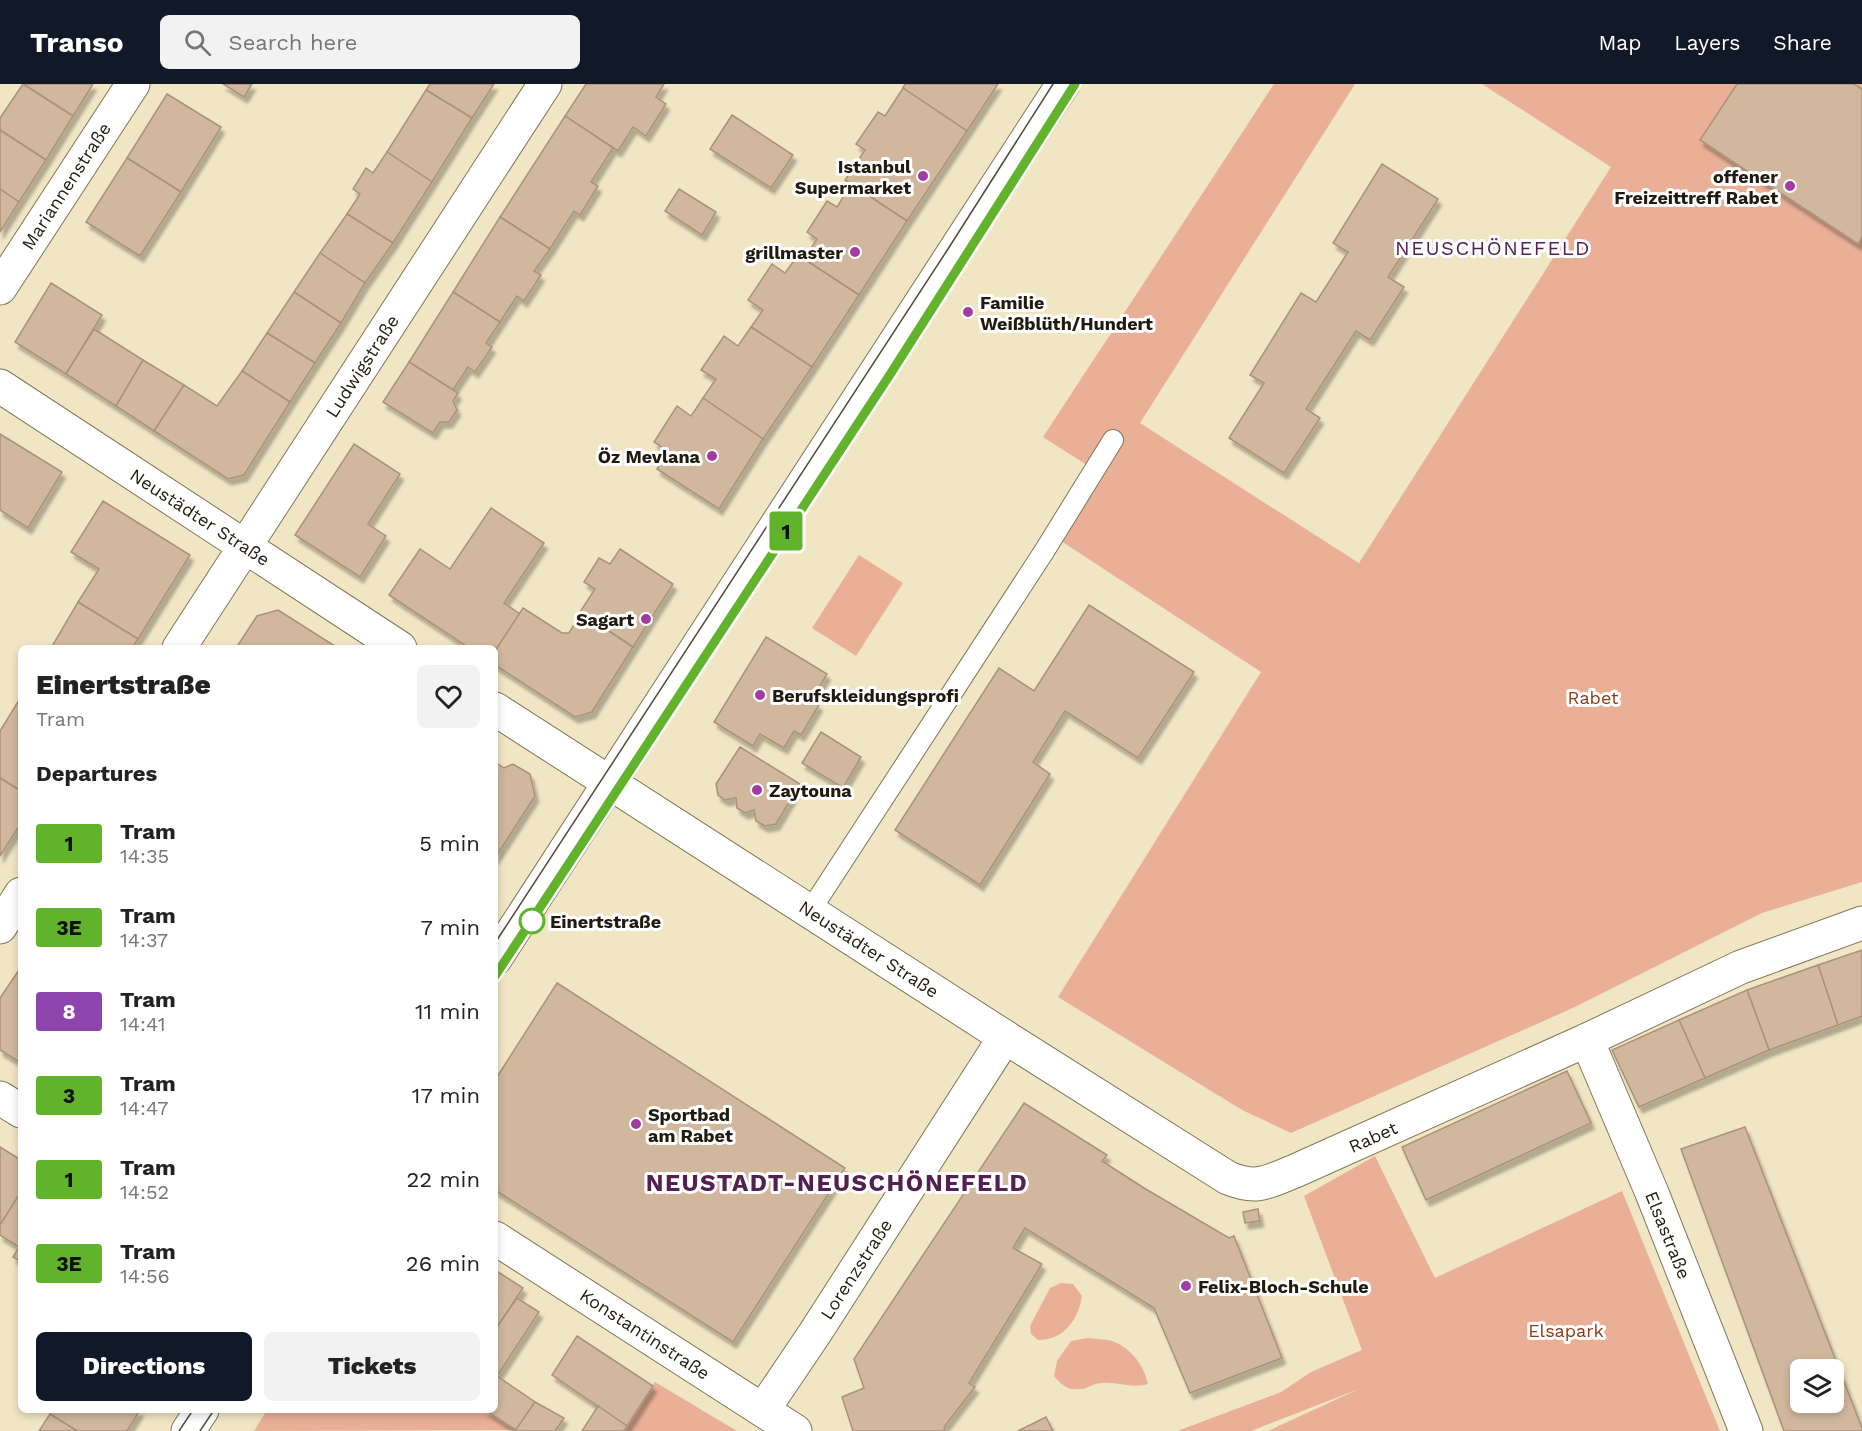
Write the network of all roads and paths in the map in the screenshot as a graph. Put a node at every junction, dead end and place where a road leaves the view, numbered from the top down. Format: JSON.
{"nodes":[{"id":1,"x":133,"y":84,"type":"edge"},
{"id":2,"x":545,"y":84,"type":"edge"},
{"id":3,"x":1063,"y":84,"type":"edge"},
{"id":4,"x":0,"y":288,"type":"edge"},
{"id":5,"x":0,"y":386,"type":"edge"},
{"id":6,"x":1113,"y":440,"type":"dead end"},
{"id":7,"x":244,"y":546,"type":"junction"},
{"id":8,"x":181,"y":645,"type":"edge"},
{"id":9,"x":395,"y":645,"type":"edge"},
{"id":10,"x":498,"y":711,"type":"edge"},
{"id":11,"x":609,"y":782,"type":"junction"},
{"id":12,"x":18,"y":899,"type":"edge"},
{"id":13,"x":810,"y":911,"type":"junction"},
{"id":14,"x":1862,"y":923,"type":"edge"},
{"id":15,"x":0,"y":927,"type":"edge"},
{"id":16,"x":498,"y":954,"type":"edge"},
{"id":17,"x":1005,"y":1037,"type":"junction"},
{"id":18,"x":1587,"y":1040,"type":"junction"},
{"id":19,"x":0,"y":1098,"type":"edge"},
{"id":20,"x":18,"y":1109,"type":"edge"},
{"id":21,"x":1246,"y":1185,"type":"joint"},
{"id":22,"x":498,"y":1240,"type":"edge"},
{"id":23,"x":763,"y":1410,"type":"junction"},
{"id":24,"x":200,"y":1413,"type":"edge"},
{"id":25,"x":188,"y":1431,"type":"edge"},
{"id":26,"x":795,"y":1431,"type":"edge"},
{"id":27,"x":1746,"y":1431,"type":"edge"}],
"edges":[{"from":1,"to":4,"type":"street","name":"Mariannenstraße"},
{"from":2,"to":7,"type":"street","name":"Ludwigstraße"},
{"from":3,"to":11,"type":"street"},
{"from":5,"to":7,"type":"street","name":"Neustädter Straße"},
{"from":6,"to":13,"type":"lane"},
{"from":7,"to":8,"type":"street","name":"Ludwigstraße"},
{"from":7,"to":9,"type":"street","name":"Neustädter Straße"},
{"from":10,"to":11,"type":"street","name":"Neustädter Straße"},
{"from":11,"to":13,"type":"street","name":"Neustädter Straße"},
{"from":11,"to":16,"type":"street"},
{"from":12,"to":15,"type":"street"},
{"from":13,"to":17,"type":"street","name":"Neustädter Straße"},
{"from":14,"to":18,"type":"street","name":"Rabet"},
{"from":17,"to":21,"type":"street","name":"Neustädter Straße"},
{"from":17,"to":23,"type":"street","name":"Lorenzstraße"},
{"from":18,"to":21,"type":"street","name":"Rabet"},
{"from":18,"to":27,"type":"street","name":"Elsastraße"},
{"from":19,"to":20,"type":"street"},
{"from":22,"to":23,"type":"street","name":"Konstantinstraße"},
{"from":23,"to":26,"type":"street","name":"Konstantinstraße"},
{"from":24,"to":25,"type":"street"}]}
